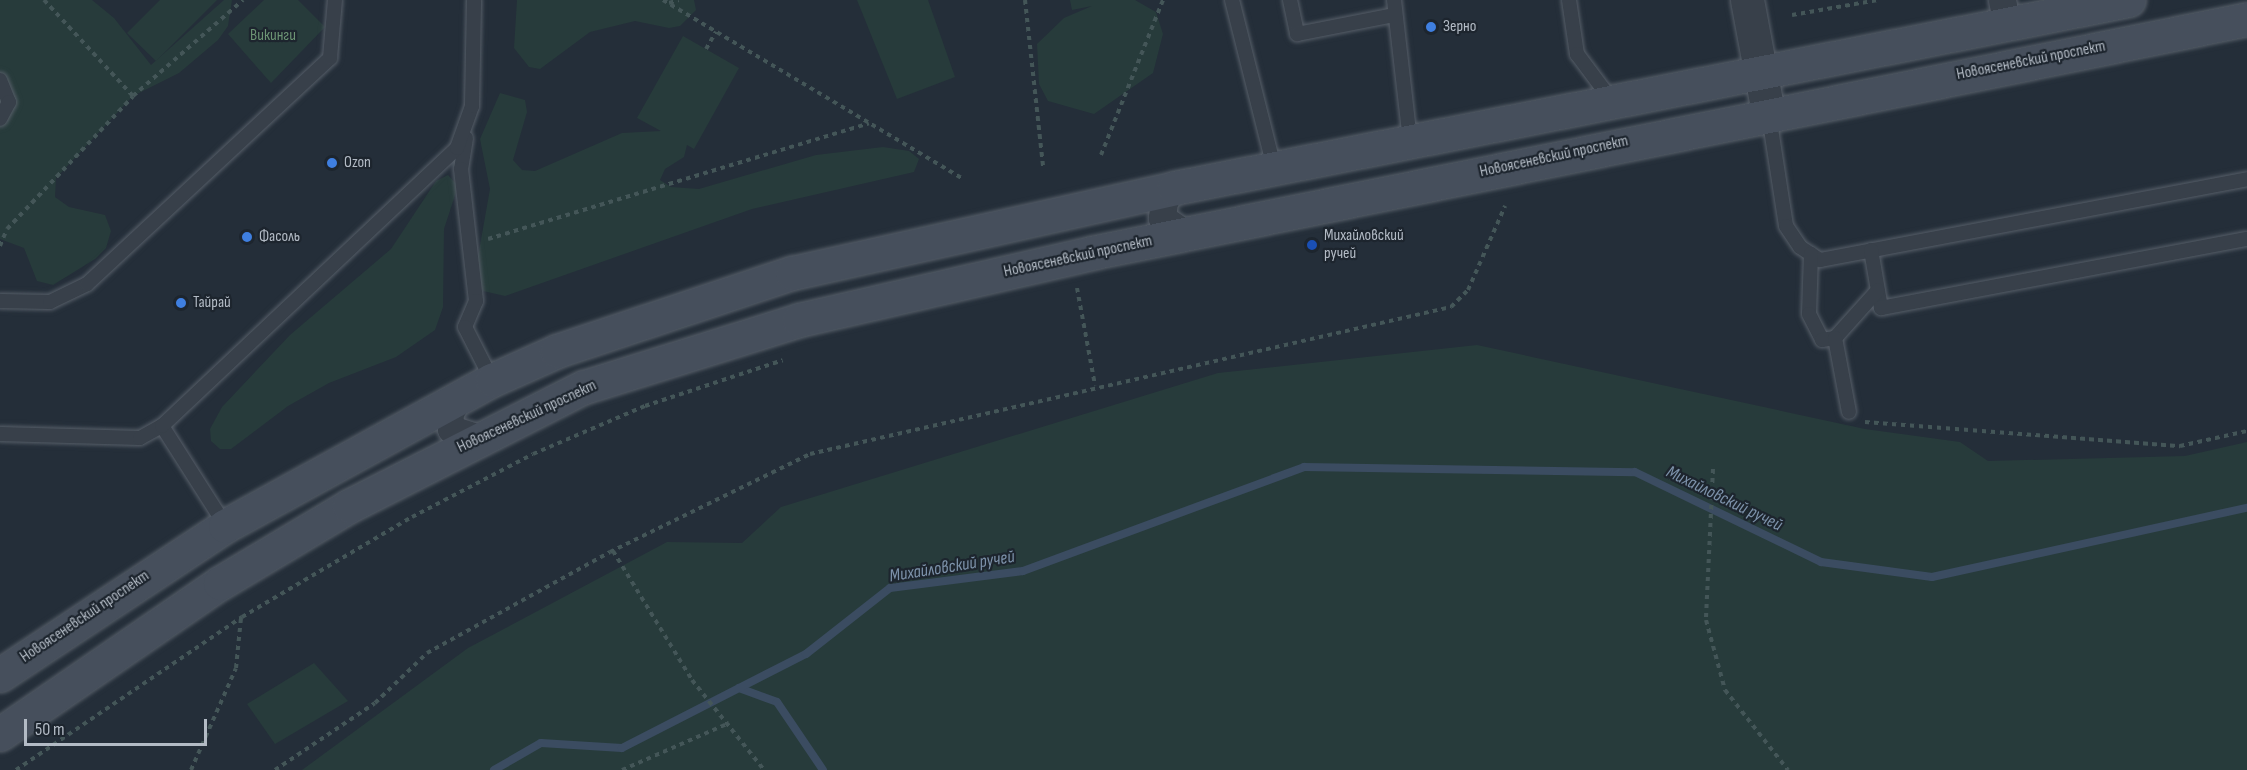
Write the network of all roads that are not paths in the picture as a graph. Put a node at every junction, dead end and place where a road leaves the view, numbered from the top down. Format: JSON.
{"nodes":[{"id":1,"x":335,"y":0,"type":"edge"},
{"id":2,"x":474,"y":0,"type":"edge"},
{"id":3,"x":1232,"y":0,"type":"edge"},
{"id":4,"x":1290,"y":0,"type":"edge"},
{"id":5,"x":1394,"y":0,"type":"edge"},
{"id":6,"x":1569,"y":0,"type":"edge"},
{"id":7,"x":1747,"y":0,"type":"edge"},
{"id":8,"x":2129,"y":0,"type":"edge"},
{"id":9,"x":2004,"y":13,"type":"edge"},
{"id":10,"x":1394,"y":15,"type":"junction"},
{"id":11,"x":2247,"y":19,"type":"edge"},
{"id":12,"x":1761,"y":71,"type":"junction"},
{"id":13,"x":0,"y":80,"type":"edge"},
{"id":14,"x":1612,"y":101,"type":"junction"},
{"id":15,"x":1768,"y":112,"type":"junction"},
{"id":16,"x":0,"y":119,"type":"edge"},
{"id":17,"x":467,"y":127,"type":"junction"},
{"id":18,"x":1410,"y":141,"type":"junction"},
{"id":19,"x":1274,"y":167,"type":"junction"},
{"id":20,"x":2247,"y":179,"type":"edge"},
{"id":21,"x":1174,"y":188,"type":"junction"},
{"id":22,"x":1186,"y":234,"type":"junction"},
{"id":23,"x":2247,"y":239,"type":"edge"},
{"id":24,"x":1870,"y":250,"type":"junction"},
{"id":25,"x":1811,"y":254,"type":"junction"},
{"id":26,"x":1878,"y":290,"type":"junction"},
{"id":27,"x":0,"y":301,"type":"edge"},
{"id":28,"x":1835,"y":338,"type":"junction"},
{"id":29,"x":492,"y":380,"type":"junction"},
{"id":30,"x":459,"y":397,"type":"junction"},
{"id":31,"x":1849,"y":412,"type":"road end"},
{"id":32,"x":414,"y":422,"type":"junction"},
{"id":33,"x":162,"y":426,"type":"junction"},
{"id":34,"x":0,"y":434,"type":"edge"},
{"id":35,"x":479,"y":438,"type":"junction"},
{"id":36,"x":434,"y":462,"type":"junction"},
{"id":37,"x":225,"y":526,"type":"junction"},
{"id":38,"x":0,"y":675,"type":"edge"},
{"id":39,"x":0,"y":734,"type":"edge"}],
"edges":[{"from":1,"to":27,"type":"lane"},
{"from":2,"to":17,"type":"lane"},
{"from":3,"to":19,"type":"lane"},
{"from":4,"to":10,"type":"lane"},
{"from":5,"to":10,"type":"lane"},
{"from":6,"to":14,"type":"lane"},
{"from":7,"to":12,"type":"street"},
{"from":8,"to":9,"type":"main road","name":"Новоясеневский проспект"},
{"from":9,"to":12,"type":"main road","name":"Новоясеневский проспект"},
{"from":10,"to":18,"type":"lane"},
{"from":11,"to":15,"type":"main road","name":"Новоясеневский проспект"},
{"from":12,"to":14,"type":"main road","name":"Новоясеневский проспект"},
{"from":12,"to":15,"type":"street"},
{"from":13,"to":16,"type":"lane"},
{"from":14,"to":18,"type":"main road","name":"Новоясеневский проспект"},
{"from":15,"to":22,"type":"main road","name":"Новоясеневский проспект"},
{"from":15,"to":25,"type":"lane"},
{"from":17,"to":29,"type":"lane"},
{"from":17,"to":33,"type":"lane"},
{"from":18,"to":19,"type":"main road","name":"Новоясеневский проспект"},
{"from":19,"to":21,"type":"main road","name":"Новоясеневский проспект"},
{"from":20,"to":24,"type":"lane"},
{"from":21,"to":22,"type":"street"},
{"from":21,"to":29,"type":"main road","name":"Новоясеневский проспект"},
{"from":22,"to":35,"type":"main road","name":"Новоясеневский проспект"},
{"from":23,"to":26,"type":"lane"},
{"from":24,"to":25,"type":"lane"},
{"from":24,"to":26,"type":"lane"},
{"from":25,"to":28,"type":"lane"},
{"from":26,"to":28,"type":"lane"},
{"from":28,"to":31,"type":"lane"},
{"from":29,"to":30,"type":"main road","name":"Новоясеневский проспект"},
{"from":30,"to":32,"type":"main road","name":"Новоясеневский проспект"},
{"from":30,"to":35,"type":"street"},
{"from":32,"to":36,"type":"street"},
{"from":32,"to":37,"type":"main road","name":"Новоясеневский проспект"},
{"from":33,"to":34,"type":"lane"},
{"from":33,"to":37,"type":"lane"},
{"from":35,"to":36,"type":"main road","name":"Новоясеневский проспект"},
{"from":36,"to":39,"type":"main road","name":"Новоясеневский проспект"},
{"from":37,"to":38,"type":"main road","name":"Новоясеневский проспект"}]}
